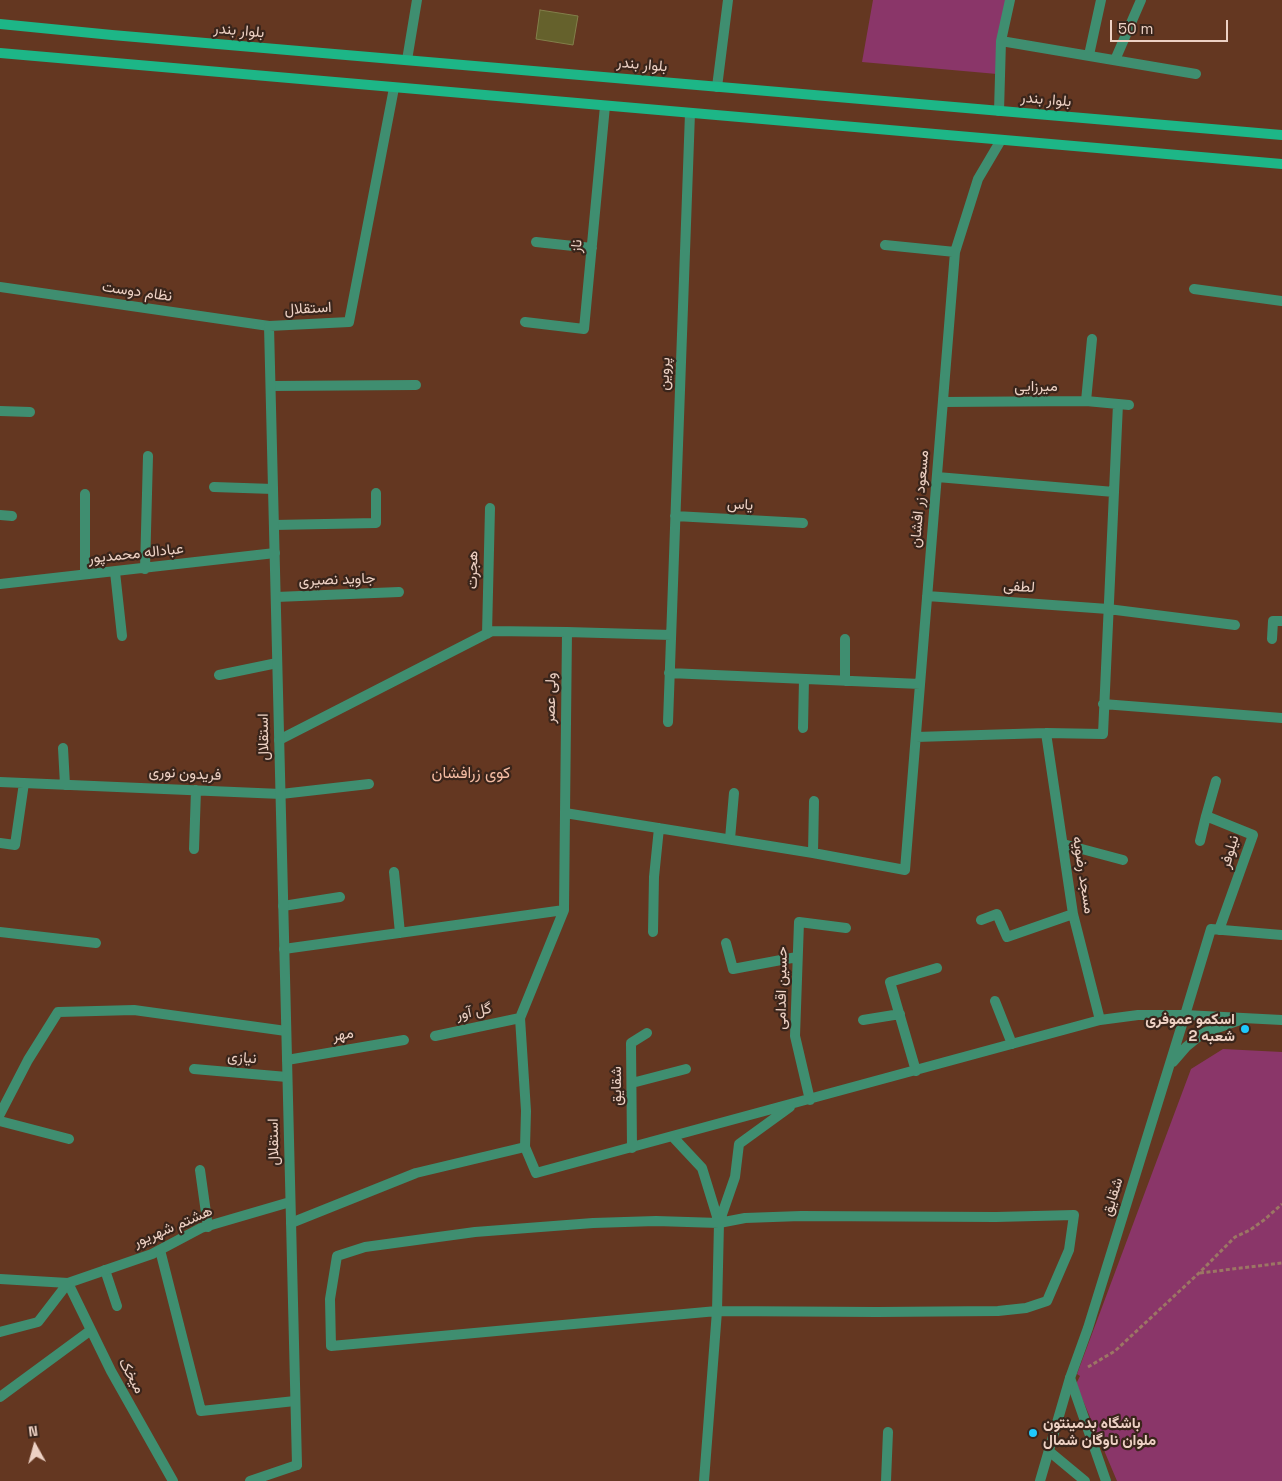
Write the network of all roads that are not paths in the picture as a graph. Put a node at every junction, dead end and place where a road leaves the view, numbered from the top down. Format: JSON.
{"nodes":[{"id":1,"x":417,"y":0,"type":"edge"},
{"id":2,"x":728,"y":0,"type":"edge"},
{"id":3,"x":1010,"y":0,"type":"edge"},
{"id":4,"x":1101,"y":0,"type":"edge"},
{"id":5,"x":1141,"y":0,"type":"edge"},
{"id":6,"x":0,"y":24,"type":"edge"},
{"id":7,"x":1001,"y":41,"type":"junction"},
{"id":8,"x":0,"y":53,"type":"edge"},
{"id":9,"x":1089,"y":56,"type":"junction"},
{"id":10,"x":407,"y":60,"type":"junction"},
{"id":11,"x":1115,"y":60,"type":"junction"},
{"id":12,"x":1196,"y":74,"type":"dead end"},
{"id":13,"x":717,"y":87,"type":"junction"},
{"id":14,"x":394,"y":88,"type":"junction"},
{"id":15,"x":605,"y":106,"type":"junction"},
{"id":16,"x":999,"y":111,"type":"junction"},
{"id":17,"x":690,"y":113,"type":"junction"},
{"id":18,"x":1282,"y":136,"type":"edge"},
{"id":19,"x":1001,"y":140,"type":"junction"},
{"id":20,"x":1282,"y":164,"type":"edge"},
{"id":21,"x":536,"y":242,"type":"dead end"},
{"id":22,"x":885,"y":245,"type":"dead end"},
{"id":23,"x":592,"y":248,"type":"junction"},
{"id":24,"x":955,"y":252,"type":"junction"},
{"id":25,"x":0,"y":287,"type":"edge"},
{"id":26,"x":1194,"y":289,"type":"dead end"},
{"id":27,"x":1282,"y":301,"type":"edge"},
{"id":28,"x":525,"y":322,"type":"dead end"},
{"id":29,"x":269,"y":326,"type":"junction"},
{"id":30,"x":1092,"y":339,"type":"dead end"},
{"id":31,"x":416,"y":385,"type":"dead end"},
{"id":32,"x":271,"y":386,"type":"junction"},
{"id":33,"x":1086,"y":401,"type":"junction"},
{"id":34,"x":943,"y":402,"type":"junction"},
{"id":35,"x":1118,"y":404,"type":"junction"},
{"id":36,"x":1129,"y":405,"type":"dead end"},
{"id":37,"x":0,"y":411,"type":"edge"},
{"id":38,"x":30,"y":412,"type":"dead end"},
{"id":39,"x":148,"y":456,"type":"dead end"},
{"id":40,"x":937,"y":477,"type":"junction"},
{"id":41,"x":214,"y":487,"type":"dead end"},
{"id":42,"x":273,"y":489,"type":"junction"},
{"id":43,"x":1114,"y":492,"type":"junction"},
{"id":44,"x":376,"y":493,"type":"dead end"},
{"id":45,"x":85,"y":494,"type":"dead end"},
{"id":46,"x":490,"y":508,"type":"dead end"},
{"id":47,"x":0,"y":515,"type":"edge"},
{"id":48,"x":12,"y":516,"type":"dead end"},
{"id":49,"x":675,"y":516,"type":"junction"},
{"id":50,"x":803,"y":523,"type":"dead end"},
{"id":51,"x":274,"y":525,"type":"junction"},
{"id":52,"x":275,"y":553,"type":"junction"},
{"id":53,"x":145,"y":569,"type":"junction"},
{"id":54,"x":115,"y":572,"type":"junction"},
{"id":55,"x":85,"y":574,"type":"junction"},
{"id":56,"x":0,"y":584,"type":"edge"},
{"id":57,"x":399,"y":592,"type":"dead end"},
{"id":58,"x":927,"y":596,"type":"junction"},
{"id":59,"x":276,"y":597,"type":"junction"},
{"id":60,"x":1108,"y":609,"type":"junction"},
{"id":61,"x":1282,"y":621,"type":"edge"},
{"id":62,"x":1235,"y":625,"type":"dead end"},
{"id":63,"x":567,"y":632,"type":"junction"},
{"id":64,"x":487,"y":634,"type":"junction"},
{"id":65,"x":671,"y":635,"type":"junction"},
{"id":66,"x":122,"y":636,"type":"dead end"},
{"id":67,"x":845,"y":639,"type":"dead end"},
{"id":68,"x":1272,"y":639,"type":"dead end"},
{"id":69,"x":278,"y":663,"type":"junction"},
{"id":70,"x":669,"y":674,"type":"junction"},
{"id":71,"x":219,"y":675,"type":"dead end"},
{"id":72,"x":804,"y":679,"type":"junction"},
{"id":73,"x":845,"y":681,"type":"junction"},
{"id":74,"x":920,"y":684,"type":"junction"},
{"id":75,"x":1103,"y":704,"type":"junction"},
{"id":76,"x":1282,"y":718,"type":"edge"},
{"id":77,"x":668,"y":722,"type":"dead end"},
{"id":78,"x":803,"y":728,"type":"dead end"},
{"id":79,"x":1046,"y":733,"type":"junction"},
{"id":80,"x":916,"y":737,"type":"junction"},
{"id":81,"x":279,"y":740,"type":"junction"},
{"id":82,"x":63,"y":748,"type":"dead end"},
{"id":83,"x":1216,"y":781,"type":"dead end"},
{"id":84,"x":0,"y":782,"type":"edge"},
{"id":85,"x":24,"y":783,"type":"junction"},
{"id":86,"x":369,"y":784,"type":"dead end"},
{"id":87,"x":65,"y":785,"type":"junction"},
{"id":88,"x":196,"y":790,"type":"junction"},
{"id":89,"x":734,"y":793,"type":"dead end"},
{"id":90,"x":281,"y":794,"type":"junction"},
{"id":91,"x":814,"y":801,"type":"dead end"},
{"id":92,"x":565,"y":813,"type":"junction"},
{"id":93,"x":1206,"y":816,"type":"junction"},
{"id":94,"x":659,"y":828,"type":"junction"},
{"id":95,"x":730,"y":839,"type":"junction"},
{"id":96,"x":1200,"y":841,"type":"dead end"},
{"id":97,"x":0,"y":843,"type":"edge"},
{"id":98,"x":1063,"y":844,"type":"junction"},
{"id":99,"x":194,"y":849,"type":"dead end"},
{"id":100,"x":813,"y":853,"type":"junction"},
{"id":101,"x":1123,"y":860,"type":"dead end"},
{"id":102,"x":394,"y":872,"type":"dead end"},
{"id":103,"x":340,"y":897,"type":"dead end"},
{"id":104,"x":283,"y":906,"type":"junction"},
{"id":105,"x":564,"y":910,"type":"junction"},
{"id":106,"x":1073,"y":914,"type":"junction"},
{"id":107,"x":981,"y":920,"type":"dead end"},
{"id":108,"x":846,"y":928,"type":"dead end"},
{"id":109,"x":1219,"y":930,"type":"junction"},
{"id":110,"x":0,"y":932,"type":"edge"},
{"id":111,"x":400,"y":932,"type":"junction"},
{"id":112,"x":652,"y":932,"type":"dead end"},
{"id":113,"x":1282,"y":935,"type":"edge"},
{"id":114,"x":96,"y":943,"type":"dead end"},
{"id":115,"x":726,"y":943,"type":"dead end"},
{"id":116,"x":284,"y":949,"type":"junction"},
{"id":117,"x":797,"y":957,"type":"junction"},
{"id":118,"x":937,"y":968,"type":"dead end"},
{"id":119,"x":995,"y":1001,"type":"dead end"},
{"id":120,"x":900,"y":1014,"type":"junction"},
{"id":121,"x":1185,"y":1015,"type":"junction"},
{"id":122,"x":520,"y":1018,"type":"junction"},
{"id":123,"x":1246,"y":1018,"type":"junction"},
{"id":124,"x":863,"y":1020,"type":"dead end"},
{"id":125,"x":1100,"y":1020,"type":"junction"},
{"id":126,"x":1282,"y":1020,"type":"edge"},
{"id":127,"x":286,"y":1031,"type":"junction"},
{"id":128,"x":647,"y":1033,"type":"dead end"},
{"id":129,"x":435,"y":1036,"type":"dead end"},
{"id":130,"x":404,"y":1040,"type":"dead end"},
{"id":131,"x":1012,"y":1044,"type":"junction"},
{"id":132,"x":287,"y":1060,"type":"junction"},
{"id":133,"x":1169,"y":1066,"type":"junction"},
{"id":134,"x":194,"y":1069,"type":"dead end"},
{"id":135,"x":686,"y":1069,"type":"dead end"},
{"id":136,"x":916,"y":1070,"type":"junction"},
{"id":137,"x":287,"y":1077,"type":"junction"},
{"id":138,"x":632,"y":1083,"type":"junction"},
{"id":139,"x":810,"y":1100,"type":"junction"},
{"id":140,"x":796,"y":1103,"type":"junction"},
{"id":141,"x":0,"y":1114,"type":"edge"},
{"id":142,"x":0,"y":1121,"type":"edge"},
{"id":143,"x":673,"y":1137,"type":"junction"},
{"id":144,"x":69,"y":1139,"type":"dead end"},
{"id":145,"x":525,"y":1147,"type":"junction"},
{"id":146,"x":632,"y":1148,"type":"junction"},
{"id":147,"x":200,"y":1170,"type":"dead end"},
{"id":148,"x":290,"y":1202,"type":"junction"},
{"id":149,"x":291,"y":1223,"type":"junction"},
{"id":150,"x":719,"y":1223,"type":"junction"},
{"id":151,"x":208,"y":1227,"type":"junction"},
{"id":152,"x":160,"y":1250,"type":"junction"},
{"id":153,"x":105,"y":1270,"type":"junction"},
{"id":154,"x":0,"y":1279,"type":"edge"},
{"id":155,"x":68,"y":1283,"type":"junction"},
{"id":156,"x":117,"y":1306,"type":"dead end"},
{"id":157,"x":717,"y":1311,"type":"junction"},
{"id":158,"x":91,"y":1330,"type":"junction"},
{"id":159,"x":0,"y":1332,"type":"edge"},
{"id":160,"x":1070,"y":1378,"type":"junction"},
{"id":161,"x":0,"y":1397,"type":"edge"},
{"id":162,"x":295,"y":1401,"type":"junction"},
{"id":163,"x":888,"y":1432,"type":"dead end"},
{"id":164,"x":1050,"y":1452,"type":"junction"},
{"id":165,"x":173,"y":1481,"type":"edge"},
{"id":166,"x":250,"y":1481,"type":"edge"},
{"id":167,"x":704,"y":1481,"type":"edge"},
{"id":168,"x":886,"y":1481,"type":"edge"},
{"id":169,"x":1040,"y":1481,"type":"edge"},
{"id":170,"x":1085,"y":1481,"type":"edge"},
{"id":171,"x":1106,"y":1481,"type":"edge"}],
"edges":[{"from":1,"to":10,"type":"street"},
{"from":2,"to":13,"type":"street"},
{"from":3,"to":7,"type":"street"},
{"from":4,"to":9,"type":"street"},
{"from":5,"to":11,"type":"street"},
{"from":6,"to":10,"type":"main road","name":"بلوار بندر"},
{"from":7,"to":9,"type":"street"},
{"from":7,"to":16,"type":"street"},
{"from":8,"to":14,"type":"main road"},
{"from":9,"to":11,"type":"street"},
{"from":10,"to":13,"type":"main road","name":"بلوار بندر"},
{"from":11,"to":12,"type":"street"},
{"from":13,"to":16,"type":"main road","name":"بلوار بندر"},
{"from":14,"to":15,"type":"main road"},
{"from":14,"to":29,"type":"street","name":"استقلال"},
{"from":15,"to":17,"type":"main road"},
{"from":15,"to":23,"type":"street","name":"ناز"},
{"from":16,"to":18,"type":"main road","name":"بلوار بندر"},
{"from":17,"to":19,"type":"main road"},
{"from":17,"to":49,"type":"street","name":"پروین"},
{"from":19,"to":20,"type":"main road"},
{"from":19,"to":24,"type":"street","name":"مسعود زر افشان"},
{"from":21,"to":23,"type":"street"},
{"from":22,"to":24,"type":"street"},
{"from":23,"to":28,"type":"street","name":"ناز"},
{"from":24,"to":34,"type":"street","name":"مسعود زر افشان"},
{"from":25,"to":29,"type":"street","name":"نظام دوست"},
{"from":26,"to":27,"type":"street"},
{"from":29,"to":32,"type":"street","name":"استقلال"},
{"from":30,"to":33,"type":"street"},
{"from":31,"to":32,"type":"street"},
{"from":32,"to":42,"type":"street","name":"استقلال"},
{"from":33,"to":34,"type":"street","name":"میرزایی"},
{"from":33,"to":35,"type":"street","name":"میرزایی"},
{"from":34,"to":40,"type":"street","name":"مسعود زر افشان"},
{"from":35,"to":36,"type":"street","name":"میرزایی"},
{"from":35,"to":43,"type":"street"},
{"from":37,"to":38,"type":"street"},
{"from":39,"to":53,"type":"street"},
{"from":40,"to":43,"type":"street"},
{"from":40,"to":58,"type":"street","name":"مسعود زر افشان"},
{"from":41,"to":42,"type":"street"},
{"from":42,"to":51,"type":"street","name":"استقلال"},
{"from":43,"to":60,"type":"street"},
{"from":44,"to":51,"type":"street"},
{"from":45,"to":55,"type":"street"},
{"from":46,"to":64,"type":"street","name":"هجرت"},
{"from":47,"to":48,"type":"street"},
{"from":49,"to":50,"type":"street","name":"یاس"},
{"from":49,"to":65,"type":"street","name":"پروین"},
{"from":51,"to":52,"type":"street","name":"استقلال"},
{"from":52,"to":53,"type":"street","name":"عباداله محمدپور"},
{"from":52,"to":59,"type":"street","name":"استقلال"},
{"from":53,"to":54,"type":"street","name":"عباداله محمدپور"},
{"from":54,"to":55,"type":"street","name":"عباداله محمدپور"},
{"from":54,"to":66,"type":"street"},
{"from":55,"to":56,"type":"street","name":"عباداله محمدپور"},
{"from":57,"to":59,"type":"street","name":"جاوید نصیری"},
{"from":58,"to":60,"type":"street","name":"لطفی"},
{"from":58,"to":74,"type":"street","name":"مسعود زر افشان"},
{"from":59,"to":69,"type":"street","name":"استقلال"},
{"from":60,"to":62,"type":"street","name":"لطفی"},
{"from":60,"to":75,"type":"street"},
{"from":61,"to":68,"type":"street"},
{"from":63,"to":64,"type":"street"},
{"from":63,"to":65,"type":"street"},
{"from":63,"to":92,"type":"street","name":"ولی عصر"},
{"from":64,"to":81,"type":"street"},
{"from":65,"to":70,"type":"street"},
{"from":67,"to":73,"type":"street"},
{"from":69,"to":71,"type":"street"},
{"from":69,"to":81,"type":"street","name":"استقلال"},
{"from":70,"to":72,"type":"street"},
{"from":70,"to":77,"type":"street"},
{"from":72,"to":73,"type":"street"},
{"from":72,"to":78,"type":"street"},
{"from":73,"to":74,"type":"street"},
{"from":74,"to":80,"type":"street","name":"مسعود زر افشان"},
{"from":75,"to":76,"type":"street"},
{"from":75,"to":79,"type":"street"},
{"from":79,"to":80,"type":"street"},
{"from":79,"to":98,"type":"street","name":"مسجد رضویه"},
{"from":80,"to":100,"type":"street","name":"مسعود زر افشان"},
{"from":81,"to":90,"type":"street","name":"استقلال"},
{"from":82,"to":87,"type":"street"},
{"from":83,"to":93,"type":"street"},
{"from":84,"to":85,"type":"street","name":"فریدون نوری"},
{"from":85,"to":87,"type":"street","name":"فریدون نوری"},
{"from":85,"to":97,"type":"street"},
{"from":86,"to":90,"type":"street","name":"فریدون نوری"},
{"from":87,"to":88,"type":"street","name":"فریدون نوری"},
{"from":88,"to":90,"type":"street","name":"فریدون نوری"},
{"from":88,"to":99,"type":"street"},
{"from":89,"to":95,"type":"street"},
{"from":90,"to":104,"type":"street","name":"استقلال"},
{"from":91,"to":100,"type":"street"},
{"from":92,"to":94,"type":"street"},
{"from":92,"to":105,"type":"street","name":"ولی عصر"},
{"from":93,"to":96,"type":"street"},
{"from":93,"to":109,"type":"street","name":"نیلوفر"},
{"from":94,"to":95,"type":"street"},
{"from":94,"to":112,"type":"street"},
{"from":95,"to":100,"type":"street"},
{"from":98,"to":101,"type":"street"},
{"from":98,"to":106,"type":"street","name":"مسجد رضویه"},
{"from":102,"to":111,"type":"street"},
{"from":103,"to":104,"type":"street"},
{"from":104,"to":116,"type":"street","name":"استقلال"},
{"from":105,"to":111,"type":"street"},
{"from":105,"to":122,"type":"street"},
{"from":106,"to":107,"type":"street"},
{"from":106,"to":125,"type":"street","name":"مسجد رضویه"},
{"from":108,"to":117,"type":"street","name":"حسین اقدامی"},
{"from":109,"to":113,"type":"street"},
{"from":109,"to":121,"type":"street","name":"شقایق"},
{"from":110,"to":114,"type":"street"},
{"from":111,"to":116,"type":"street"},
{"from":115,"to":117,"type":"street"},
{"from":116,"to":127,"type":"street","name":"استقلال"},
{"from":117,"to":139,"type":"street","name":"حسین اقدامی"},
{"from":118,"to":120,"type":"street"},
{"from":119,"to":131,"type":"street"},
{"from":120,"to":124,"type":"street"},
{"from":120,"to":136,"type":"street"},
{"from":121,"to":123,"type":"street"},
{"from":121,"to":125,"type":"street"},
{"from":121,"to":133,"type":"street","name":"شقایق"},
{"from":122,"to":129,"type":"street","name":"گل آور"},
{"from":122,"to":145,"type":"street"},
{"from":123,"to":126,"type":"street"},
{"from":123,"to":133,"type":"street"},
{"from":125,"to":131,"type":"street"},
{"from":127,"to":132,"type":"street","name":"استقلال"},
{"from":127,"to":141,"type":"street"},
{"from":128,"to":138,"type":"street","name":"شقایق"},
{"from":130,"to":132,"type":"street","name":"مهر"},
{"from":131,"to":136,"type":"street"},
{"from":132,"to":137,"type":"street","name":"استقلال"},
{"from":133,"to":160,"type":"street","name":"شقایق"},
{"from":134,"to":137,"type":"street","name":"نیازی"},
{"from":135,"to":138,"type":"street"},
{"from":136,"to":139,"type":"street"},
{"from":137,"to":148,"type":"street","name":"استقلال"},
{"from":138,"to":146,"type":"street","name":"شقایق"},
{"from":139,"to":140,"type":"street"},
{"from":140,"to":143,"type":"street"},
{"from":140,"to":150,"type":"street"},
{"from":142,"to":144,"type":"street"},
{"from":143,"to":146,"type":"street"},
{"from":143,"to":150,"type":"street"},
{"from":145,"to":146,"type":"street"},
{"from":145,"to":149,"type":"street"},
{"from":147,"to":151,"type":"street"},
{"from":148,"to":149,"type":"street","name":"استقلال"},
{"from":148,"to":151,"type":"street","name":"هشتم شهریور"},
{"from":149,"to":162,"type":"street","name":"استقلال"},
{"from":150,"to":157,"type":"street"},
{"from":150,"to":157,"type":"street"},
{"from":150,"to":157,"type":"street"},
{"from":151,"to":152,"type":"street","name":"هشتم شهریور"},
{"from":152,"to":153,"type":"street","name":"هشتم شهریور"},
{"from":152,"to":162,"type":"street"},
{"from":153,"to":155,"type":"street","name":"هشتم شهریور"},
{"from":153,"to":156,"type":"street"},
{"from":154,"to":155,"type":"street"},
{"from":155,"to":158,"type":"street","name":"میخک"},
{"from":155,"to":159,"type":"street"},
{"from":157,"to":167,"type":"street"},
{"from":158,"to":161,"type":"street"},
{"from":158,"to":165,"type":"street","name":"میخک"},
{"from":160,"to":164,"type":"street","name":"شقایق"},
{"from":160,"to":171,"type":"street"},
{"from":162,"to":166,"type":"street","name":"استقلال"},
{"from":163,"to":168,"type":"street"},
{"from":164,"to":169,"type":"street","name":"شقایق"},
{"from":164,"to":170,"type":"street"}]}
